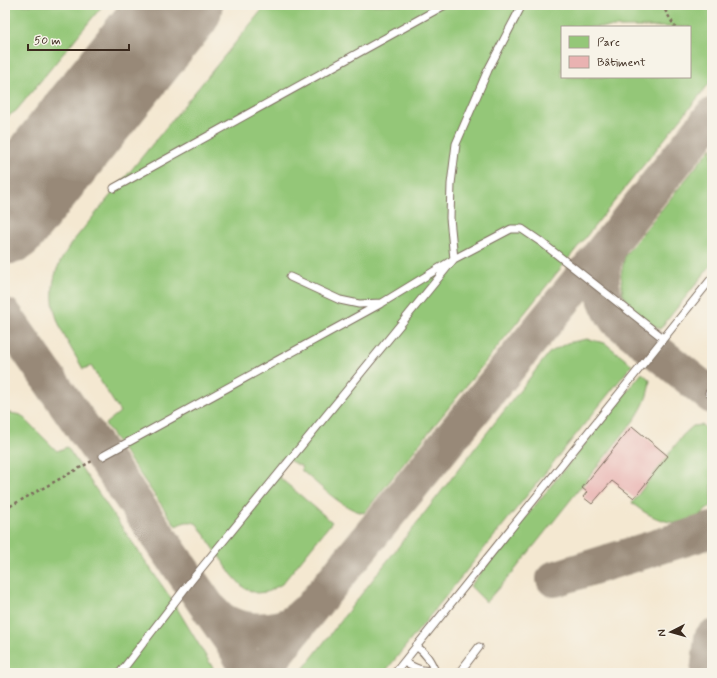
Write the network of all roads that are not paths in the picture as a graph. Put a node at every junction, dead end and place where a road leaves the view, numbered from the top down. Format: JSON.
{"nodes":[{"id":1,"x":445,"y":5,"type":"edge"},
{"id":2,"x":522,"y":5,"type":"edge"},
{"id":3,"x":114,"y":188,"type":"dead end"},
{"id":4,"x":454,"y":259,"type":"junction"},
{"id":5,"x":290,"y":277,"type":"dead end"},
{"id":6,"x":712,"y":278,"type":"edge"},
{"id":7,"x":382,"y":303,"type":"junction"},
{"id":8,"x":663,"y":338,"type":"junction"},
{"id":9,"x":103,"y":456,"type":"road end"},
{"id":10,"x":416,"y":646,"type":"junction"},
{"id":11,"x":479,"y":646,"type":"dead end"},
{"id":12,"x":404,"y":662,"type":"junction"},
{"id":13,"x":436,"y":672,"type":"edge"},
{"id":14,"x":120,"y":673,"type":"edge"},
{"id":15,"x":394,"y":673,"type":"edge"},
{"id":16,"x":458,"y":673,"type":"edge"}],
"edges":[{"from":1,"to":3,"type":"lane"},
{"from":2,"to":4,"type":"lane"},
{"from":4,"to":7,"type":"lane"},
{"from":4,"to":8,"type":"lane"},
{"from":4,"to":14,"type":"lane"},
{"from":5,"to":7,"type":"lane"},
{"from":6,"to":8,"type":"lane"},
{"from":7,"to":9,"type":"lane"},
{"from":8,"to":10,"type":"lane"},
{"from":10,"to":12,"type":"lane"},
{"from":10,"to":13,"type":"lane"},
{"from":11,"to":16,"type":"lane"},
{"from":12,"to":13,"type":"lane"},
{"from":12,"to":15,"type":"lane"}]}
